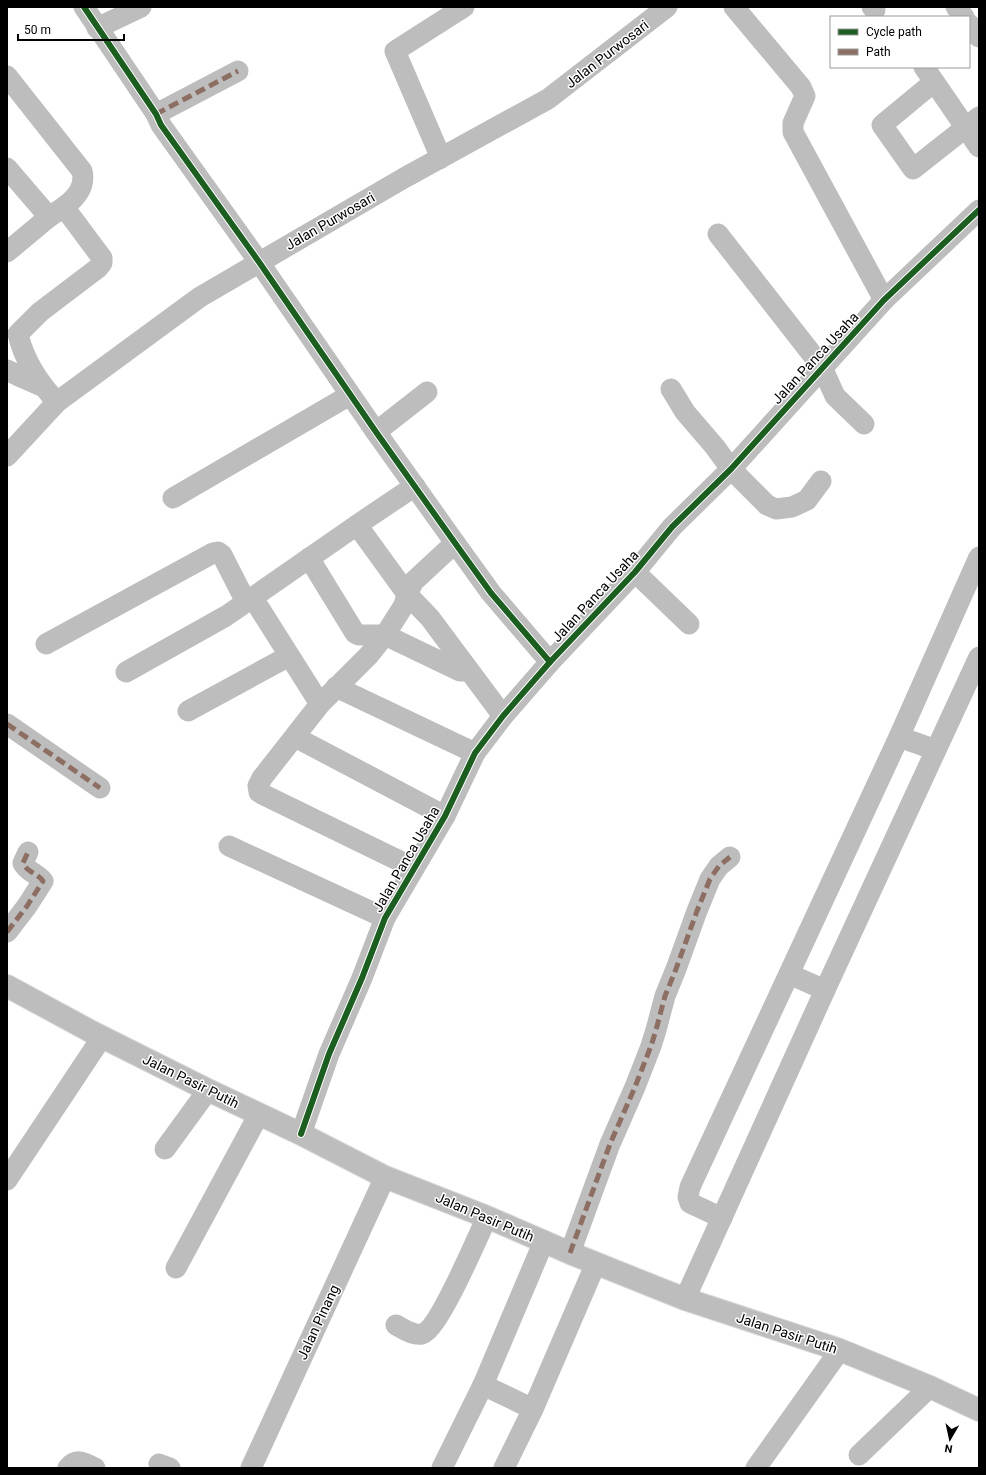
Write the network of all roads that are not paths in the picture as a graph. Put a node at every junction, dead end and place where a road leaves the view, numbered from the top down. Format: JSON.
{"nodes":[{"id":1,"x":84,"y":7,"type":"edge"},
{"id":2,"x":141,"y":7,"type":"edge"},
{"id":3,"x":464,"y":7,"type":"edge"},
{"id":4,"x":667,"y":7,"type":"edge"},
{"id":5,"x":734,"y":7,"type":"edge"},
{"id":6,"x":956,"y":7,"type":"edge"},
{"id":7,"x":963,"y":16,"type":"edge"},
{"id":8,"x":970,"y":25,"type":"edge"},
{"id":9,"x":97,"y":28,"type":"junction"},
{"id":10,"x":979,"y":37,"type":"edge"},
{"id":11,"x":238,"y":71,"type":"dead end"},
{"id":12,"x":929,"y":74,"type":"edge"},
{"id":13,"x":7,"y":76,"type":"edge"},
{"id":14,"x":156,"y":114,"type":"junction"},
{"id":15,"x":972,"y":123,"type":"edge"},
{"id":16,"x":979,"y":147,"type":"edge"},
{"id":17,"x":441,"y":158,"type":"junction"},
{"id":18,"x":7,"y":168,"type":"edge"},
{"id":19,"x":979,"y":210,"type":"edge"},
{"id":20,"x":57,"y":212,"type":"junction"},
{"id":21,"x":718,"y":234,"type":"dead end"},
{"id":22,"x":7,"y":252,"type":"edge"},
{"id":23,"x":259,"y":262,"type":"junction"},
{"id":24,"x":884,"y":300,"type":"junction"},
{"id":25,"x":12,"y":339,"type":"edge"},
{"id":26,"x":822,"y":367,"type":"junction"},
{"id":27,"x":7,"y":370,"type":"edge"},
{"id":28,"x":42,"y":386,"type":"junction"},
{"id":29,"x":671,"y":389,"type":"dead end"},
{"id":30,"x":428,"y":392,"type":"dead end"},
{"id":31,"x":350,"y":395,"type":"junction"},
{"id":32,"x":57,"y":402,"type":"junction"},
{"id":33,"x":864,"y":424,"type":"dead end"},
{"id":34,"x":376,"y":432,"type":"junction"},
{"id":35,"x":7,"y":456,"type":"edge"},
{"id":36,"x":730,"y":469,"type":"junction"},
{"id":37,"x":821,"y":481,"type":"dead end"},
{"id":38,"x":415,"y":486,"type":"junction"},
{"id":39,"x":173,"y":498,"type":"dead end"},
{"id":40,"x":357,"y":525,"type":"junction"},
{"id":41,"x":455,"y":543,"type":"junction"},
{"id":42,"x":979,"y":557,"type":"edge"},
{"id":43,"x":310,"y":558,"type":"junction"},
{"id":44,"x":635,"y":572,"type":"junction"},
{"id":45,"x":407,"y":594,"type":"junction"},
{"id":46,"x":249,"y":600,"type":"junction"},
{"id":47,"x":689,"y":624,"type":"dead end"},
{"id":48,"x":385,"y":635,"type":"junction"},
{"id":49,"x":445,"y":638,"type":"junction"},
{"id":50,"x":46,"y":644,"type":"dead end"},
{"id":51,"x":289,"y":656,"type":"junction"},
{"id":52,"x":427,"y":656,"type":"junction"},
{"id":53,"x":979,"y":658,"type":"edge"},
{"id":54,"x":550,"y":662,"type":"junction"},
{"id":55,"x":468,"y":671,"type":"junction"},
{"id":56,"x":126,"y":672,"type":"dead end"},
{"id":57,"x":336,"y":687,"type":"junction"},
{"id":58,"x":320,"y":704,"type":"junction"},
{"id":59,"x":188,"y":711,"type":"dead end"},
{"id":60,"x":503,"y":716,"type":"junction"},
{"id":61,"x":7,"y":724,"type":"edge"},
{"id":62,"x":898,"y":736,"type":"junction"},
{"id":63,"x":294,"y":737,"type":"junction"},
{"id":64,"x":936,"y":750,"type":"junction"},
{"id":65,"x":475,"y":754,"type":"junction"},
{"id":66,"x":100,"y":788,"type":"dead end"},
{"id":67,"x":446,"y":816,"type":"junction"},
{"id":68,"x":229,"y":846,"type":"dead end"},
{"id":69,"x":28,"y":852,"type":"dead end"},
{"id":70,"x":730,"y":857,"type":"dead end"},
{"id":71,"x":414,"y":868,"type":"junction"},
{"id":72,"x":384,"y":918,"type":"junction"},
{"id":73,"x":7,"y":932,"type":"edge"},
{"id":74,"x":788,"y":974,"type":"junction"},
{"id":75,"x":7,"y":986,"type":"edge"},
{"id":76,"x":825,"y":990,"type":"junction"},
{"id":77,"x":102,"y":1037,"type":"junction"},
{"id":78,"x":208,"y":1090,"type":"junction"},
{"id":79,"x":258,"y":1114,"type":"junction"},
{"id":80,"x":301,"y":1134,"type":"junction"},
{"id":81,"x":165,"y":1149,"type":"dead end"},
{"id":82,"x":384,"y":1177,"type":"junction"},
{"id":83,"x":7,"y":1180,"type":"edge"},
{"id":84,"x":486,"y":1217,"type":"junction"},
{"id":85,"x":722,"y":1218,"type":"junction"},
{"id":86,"x":544,"y":1241,"type":"junction"},
{"id":87,"x":570,"y":1253,"type":"junction"},
{"id":88,"x":596,"y":1263,"type":"junction"},
{"id":89,"x":176,"y":1268,"type":"dead end"},
{"id":90,"x":685,"y":1299,"type":"junction"},
{"id":91,"x":396,"y":1325,"type":"dead end"},
{"id":92,"x":840,"y":1350,"type":"junction"},
{"id":93,"x":483,"y":1385,"type":"junction"},
{"id":94,"x":930,"y":1387,"type":"junction"},
{"id":95,"x":532,"y":1409,"type":"junction"},
{"id":96,"x":979,"y":1410,"type":"edge"},
{"id":97,"x":859,"y":1455,"type":"dead end"},
{"id":98,"x":68,"y":1468,"type":"edge"},
{"id":99,"x":95,"y":1468,"type":"edge"},
{"id":100,"x":251,"y":1468,"type":"edge"},
{"id":101,"x":442,"y":1468,"type":"edge"},
{"id":102,"x":504,"y":1468,"type":"edge"},
{"id":103,"x":756,"y":1468,"type":"edge"}],
"edges":[{"from":1,"to":9,"type":"street"},
{"from":2,"to":9,"type":"street"},
{"from":3,"to":17,"type":"street"},
{"from":4,"to":17,"type":"street","name":"Jalan Purwosari"},
{"from":5,"to":24,"type":"street"},
{"from":6,"to":7,"type":"street"},
{"from":8,"to":10,"type":"street"},
{"from":9,"to":14,"type":"street"},
{"from":11,"to":14,"type":"street"},
{"from":12,"to":15,"type":"street"},
{"from":12,"to":15,"type":"street"},
{"from":13,"to":20,"type":"street"},
{"from":14,"to":23,"type":"street"},
{"from":15,"to":16,"type":"street"},
{"from":17,"to":23,"type":"street","name":"Jalan Purwosari"},
{"from":18,"to":20,"type":"street"},
{"from":19,"to":24,"type":"street","name":"Jalan Panca Usaha"},
{"from":20,"to":22,"type":"street"},
{"from":20,"to":25,"type":"street"},
{"from":21,"to":26,"type":"street"},
{"from":23,"to":31,"type":"street"},
{"from":23,"to":32,"type":"street","name":"Jalan Purwosari"},
{"from":24,"to":26,"type":"street","name":"Jalan Panca Usaha"},
{"from":25,"to":28,"type":"street"},
{"from":26,"to":33,"type":"street"},
{"from":26,"to":36,"type":"street","name":"Jalan Panca Usaha"},
{"from":27,"to":28,"type":"street"},
{"from":28,"to":32,"type":"street"},
{"from":29,"to":36,"type":"street"},
{"from":30,"to":34,"type":"street"},
{"from":31,"to":34,"type":"street"},
{"from":31,"to":39,"type":"street"},
{"from":32,"to":35,"type":"street","name":"Jalan Purwosari"},
{"from":34,"to":38,"type":"street"},
{"from":36,"to":37,"type":"street"},
{"from":36,"to":44,"type":"street","name":"Jalan Panca Usaha"},
{"from":38,"to":40,"type":"street"},
{"from":38,"to":41,"type":"street"},
{"from":40,"to":43,"type":"street"},
{"from":40,"to":45,"type":"street"},
{"from":41,"to":45,"type":"street"},
{"from":41,"to":54,"type":"street"},
{"from":42,"to":62,"type":"street"},
{"from":43,"to":46,"type":"street"},
{"from":43,"to":48,"type":"street"},
{"from":44,"to":47,"type":"street"},
{"from":44,"to":54,"type":"street","name":"Jalan Panca Usaha"},
{"from":45,"to":48,"type":"street"},
{"from":45,"to":49,"type":"street"},
{"from":46,"to":50,"type":"street"},
{"from":46,"to":51,"type":"street"},
{"from":46,"to":56,"type":"street"},
{"from":48,"to":52,"type":"street"},
{"from":48,"to":57,"type":"street"},
{"from":49,"to":52,"type":"street"},
{"from":49,"to":55,"type":"street"},
{"from":51,"to":58,"type":"street"},
{"from":51,"to":59,"type":"street"},
{"from":52,"to":55,"type":"street"},
{"from":53,"to":64,"type":"street"},
{"from":54,"to":60,"type":"street","name":"Jalan Panca Usaha"},
{"from":55,"to":60,"type":"street"},
{"from":57,"to":58,"type":"street"},
{"from":57,"to":65,"type":"street"},
{"from":58,"to":63,"type":"street"},
{"from":60,"to":65,"type":"street","name":"Jalan Panca Usaha"},
{"from":61,"to":66,"type":"street"},
{"from":62,"to":64,"type":"street"},
{"from":62,"to":74,"type":"street"},
{"from":63,"to":67,"type":"street"},
{"from":63,"to":71,"type":"street"},
{"from":64,"to":76,"type":"street"},
{"from":65,"to":67,"type":"street","name":"Jalan Panca Usaha"},
{"from":67,"to":71,"type":"street","name":"Jalan Panca Usaha"},
{"from":68,"to":72,"type":"street"},
{"from":69,"to":73,"type":"street"},
{"from":70,"to":87,"type":"street"},
{"from":71,"to":72,"type":"street","name":"Jalan Panca Usaha"},
{"from":72,"to":80,"type":"street","name":"Jalan Panca Usaha"},
{"from":74,"to":76,"type":"street"},
{"from":74,"to":85,"type":"street"},
{"from":75,"to":77,"type":"highway","name":"Jalan Pasir Putih"},
{"from":76,"to":85,"type":"street"},
{"from":77,"to":78,"type":"highway","name":"Jalan Pasir Putih"},
{"from":77,"to":83,"type":"street"},
{"from":78,"to":79,"type":"highway","name":"Jalan Pasir Putih"},
{"from":78,"to":81,"type":"street"},
{"from":79,"to":80,"type":"highway","name":"Jalan Pasir Putih"},
{"from":79,"to":89,"type":"street"},
{"from":80,"to":82,"type":"highway","name":"Jalan Pasir Putih"},
{"from":82,"to":84,"type":"highway","name":"Jalan Pasir Putih"},
{"from":82,"to":100,"type":"street","name":"Jalan Pinang"},
{"from":84,"to":86,"type":"highway","name":"Jalan Pasir Putih"},
{"from":84,"to":91,"type":"street"},
{"from":85,"to":90,"type":"street"},
{"from":86,"to":87,"type":"highway","name":"Jalan Pasir Putih"},
{"from":86,"to":93,"type":"street"},
{"from":87,"to":88,"type":"highway","name":"Jalan Pasir Putih"},
{"from":88,"to":90,"type":"highway","name":"Jalan Pasir Putih"},
{"from":88,"to":95,"type":"street"},
{"from":90,"to":92,"type":"highway","name":"Jalan Pasir Putih"},
{"from":92,"to":94,"type":"highway","name":"Jalan Pasir Putih"},
{"from":92,"to":103,"type":"street"},
{"from":93,"to":95,"type":"street"},
{"from":93,"to":101,"type":"street"},
{"from":94,"to":96,"type":"highway","name":"Jalan Pasir Putih"},
{"from":94,"to":97,"type":"street"},
{"from":95,"to":102,"type":"street"},
{"from":98,"to":99,"type":"street"}]}
